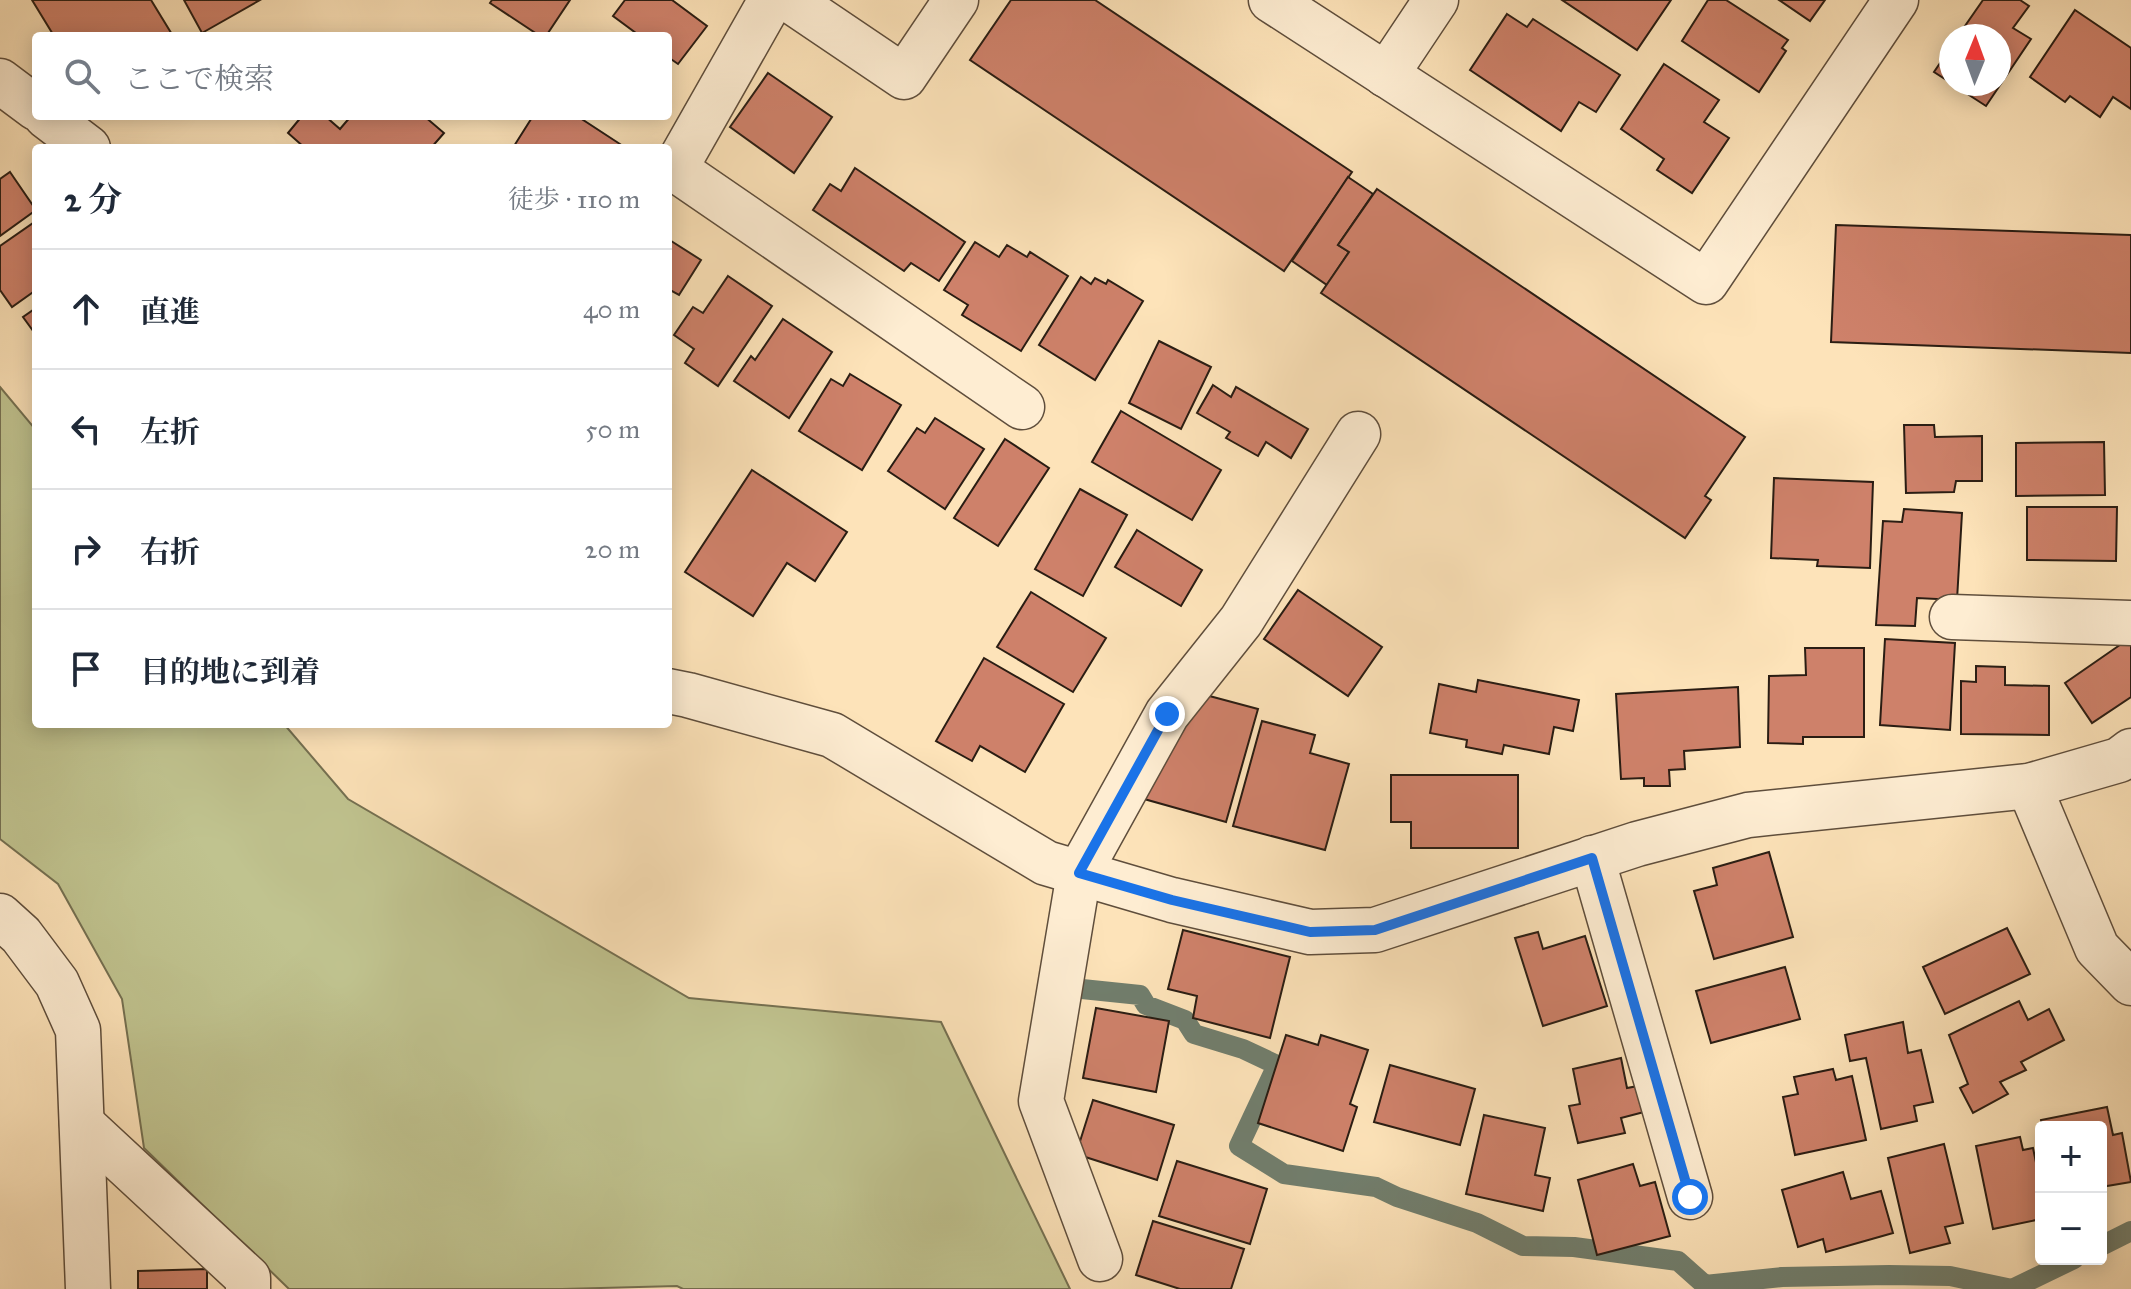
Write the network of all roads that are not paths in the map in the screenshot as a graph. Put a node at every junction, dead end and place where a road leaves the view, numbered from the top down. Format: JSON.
{"nodes":[{"id":1,"x":771,"y":0,"type":"edge"},
{"id":2,"x":790,"y":0,"type":"edge"},
{"id":3,"x":956,"y":0,"type":"edge"},
{"id":4,"x":1271,"y":0,"type":"edge"},
{"id":5,"x":1436,"y":0,"type":"edge"},
{"id":6,"x":1896,"y":0,"type":"edge"},
{"id":7,"x":1386,"y":75,"type":"junction"},
{"id":8,"x":0,"y":81,"type":"edge"},
{"id":9,"x":32,"y":105,"type":"edge"},
{"id":10,"x":51,"y":120,"type":"edge"},
{"id":11,"x":83,"y":144,"type":"edge"},
{"id":12,"x":1022,"y":407,"type":"dead end"},
{"id":13,"x":1358,"y":434,"type":"dead end"},
{"id":14,"x":1952,"y":617,"type":"dead end"},
{"id":15,"x":2131,"y":623,"type":"edge"},
{"id":16,"x":672,"y":692,"type":"edge"},
{"id":17,"x":2131,"y":751,"type":"edge"},
{"id":18,"x":2029,"y":786,"type":"junction"},
{"id":19,"x":1592,"y":858,"type":"junction"},
{"id":20,"x":1079,"y":873,"type":"junction"},
{"id":21,"x":0,"y":916,"type":"edge"},
{"id":22,"x":2131,"y":983,"type":"edge"},
{"id":23,"x":82,"y":1124,"type":"junction"},
{"id":24,"x":1690,"y":1197,"type":"dead end"},
{"id":25,"x":1100,"y":1259,"type":"dead end"},
{"id":26,"x":88,"y":1289,"type":"edge"},
{"id":27,"x":248,"y":1289,"type":"edge"}],
"edges":[{"from":1,"to":12,"type":"street"},
{"from":2,"to":3,"type":"street"},
{"from":4,"to":7,"type":"street"},
{"from":5,"to":7,"type":"street"},
{"from":6,"to":7,"type":"street"},
{"from":8,"to":9,"type":"street"},
{"from":10,"to":11,"type":"street"},
{"from":13,"to":20,"type":"street"},
{"from":14,"to":15,"type":"street"},
{"from":16,"to":20,"type":"street"},
{"from":17,"to":18,"type":"street"},
{"from":18,"to":19,"type":"street"},
{"from":18,"to":22,"type":"street"},
{"from":19,"to":20,"type":"street"},
{"from":19,"to":24,"type":"street"},
{"from":20,"to":25,"type":"street"},
{"from":21,"to":23,"type":"street"},
{"from":23,"to":26,"type":"street"},
{"from":23,"to":27,"type":"street"}]}
